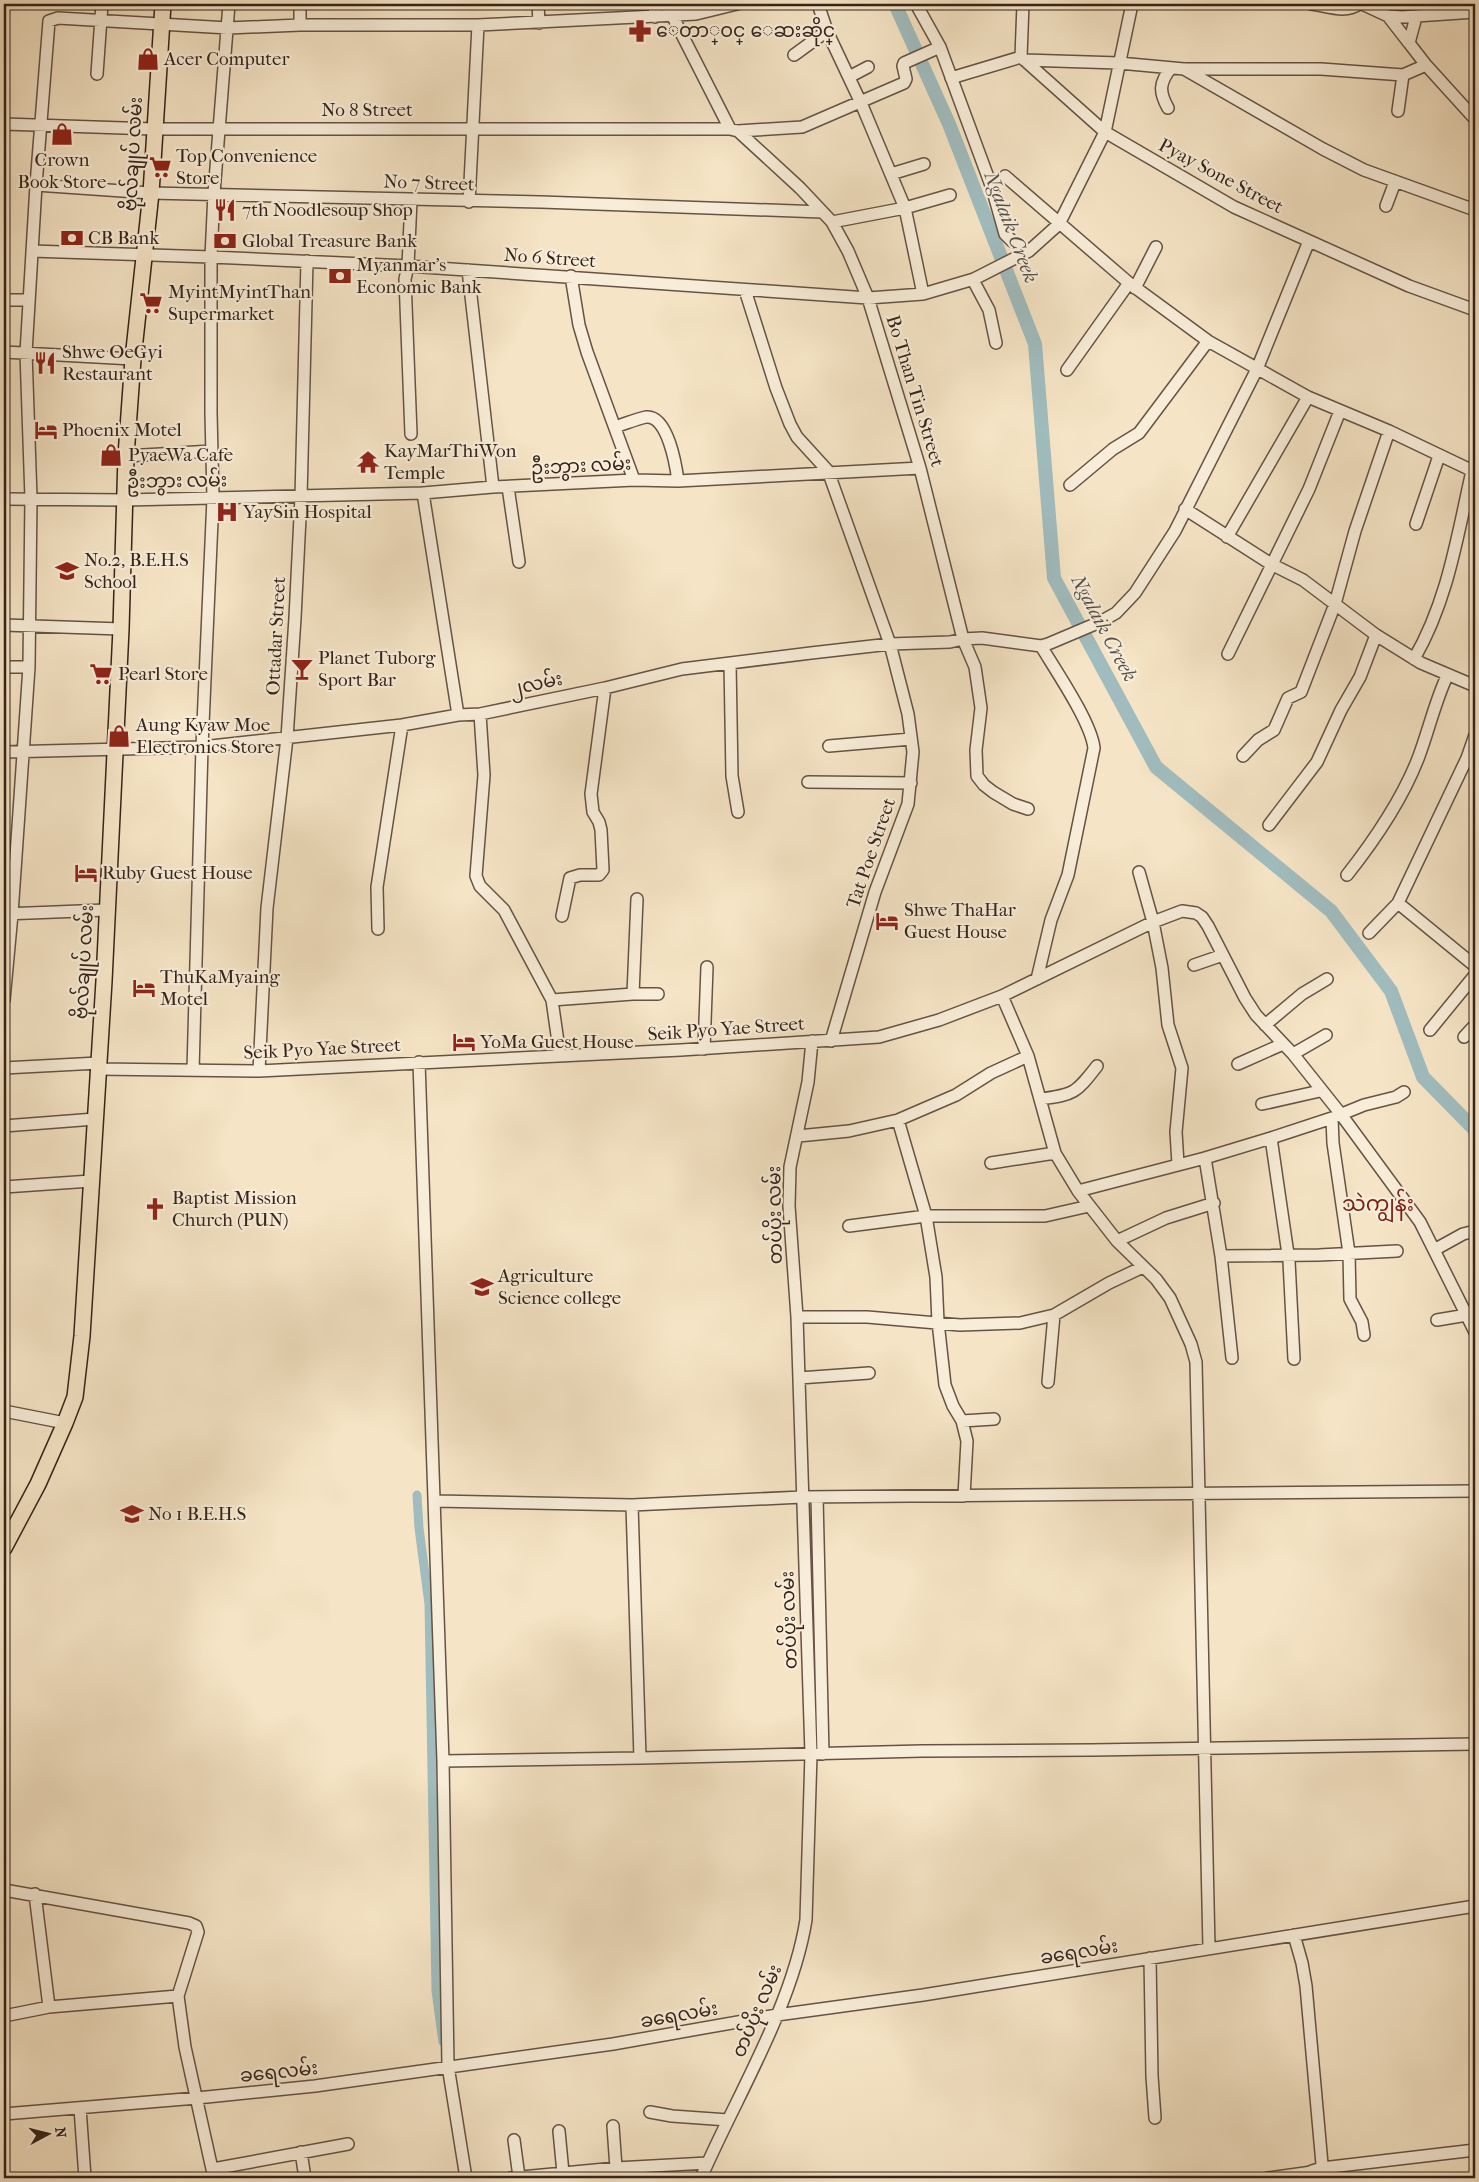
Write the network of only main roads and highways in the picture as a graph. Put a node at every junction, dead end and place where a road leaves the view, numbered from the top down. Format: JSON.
{"nodes":[{"id":1,"x":163,"y":4,"type":"edge"},
{"id":2,"x":4,"y":1548,"type":"edge"}],
"edges":[{"from":1,"to":2,"type":"main road","name":"ဗိုလ်ချုပ် လမ်း"}]}
